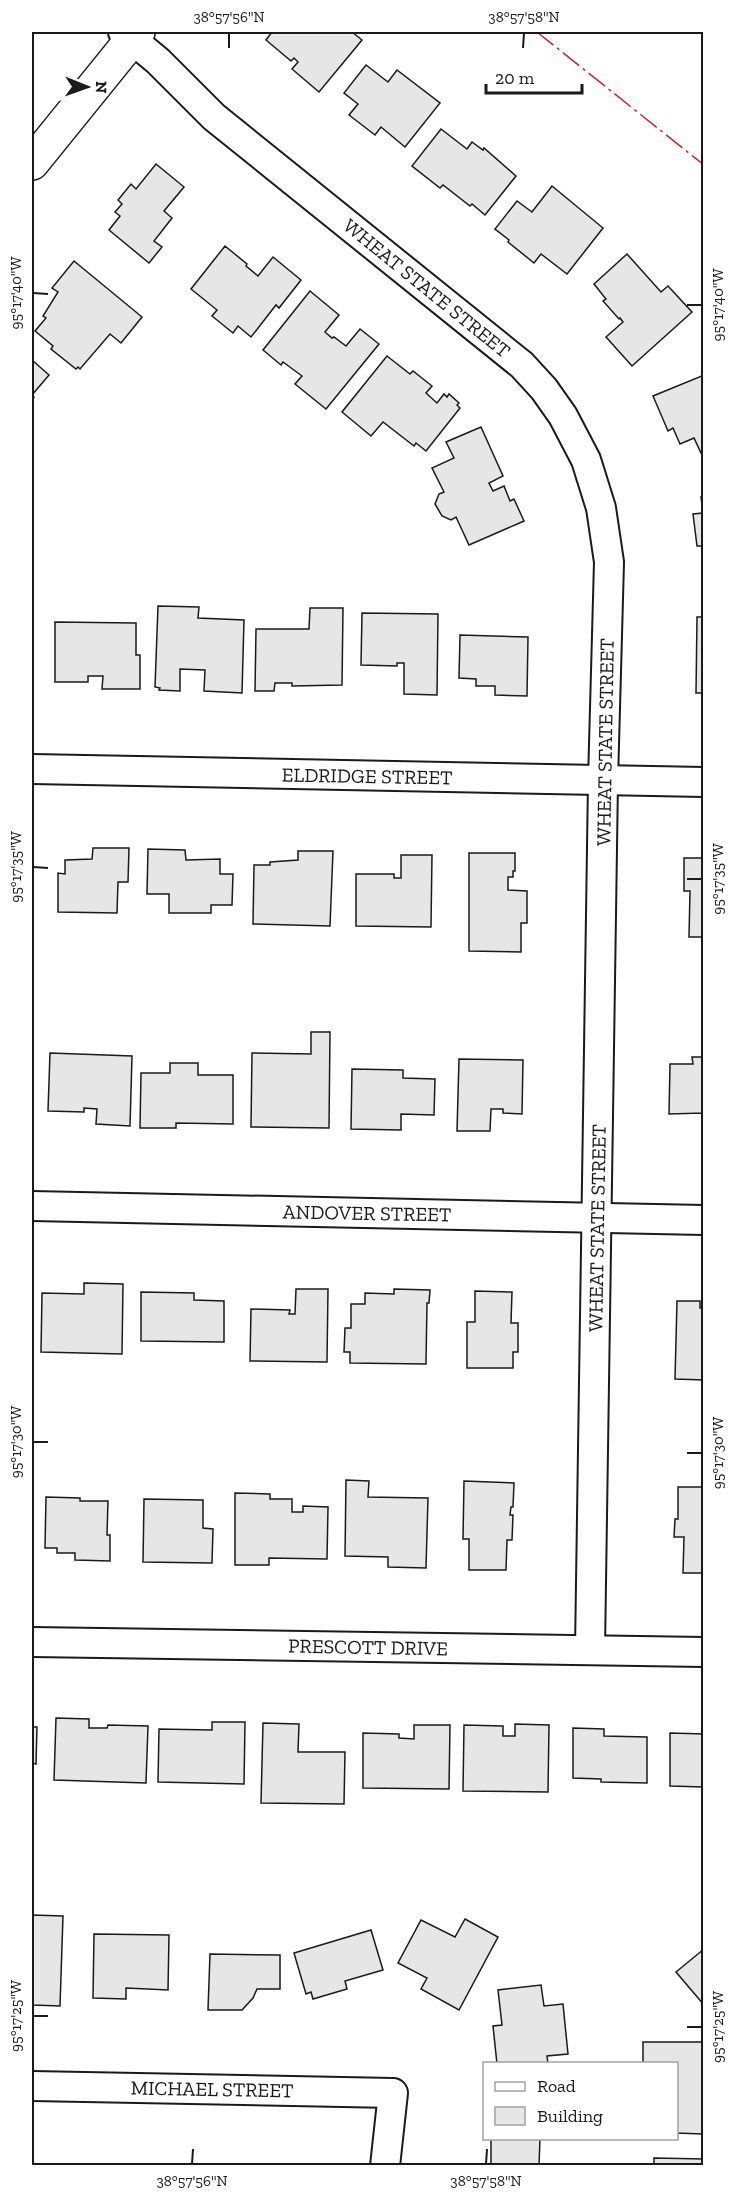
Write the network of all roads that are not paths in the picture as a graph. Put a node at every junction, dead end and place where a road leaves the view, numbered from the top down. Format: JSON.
{"nodes":[{"id":1,"x":131,"y":34,"type":"edge"},
{"id":2,"x":32,"y":163,"type":"edge"},
{"id":3,"x":32,"y":769,"type":"edge"},
{"id":4,"x":603,"y":781,"type":"junction"},
{"id":5,"x":704,"y":782,"type":"edge"},
{"id":6,"x":32,"y":1206,"type":"edge"},
{"id":7,"x":598,"y":1218,"type":"junction"},
{"id":8,"x":704,"y":1220,"type":"edge"},
{"id":9,"x":32,"y":1642,"type":"edge"},
{"id":10,"x":590,"y":1650,"type":"junction"},
{"id":11,"x":704,"y":1652,"type":"edge"},
{"id":12,"x":32,"y":2086,"type":"edge"},
{"id":13,"x":385,"y":2166,"type":"edge"}],
"edges":[{"from":1,"to":2,"type":"street"},
{"from":1,"to":4,"type":"street","name":"WHEAT STATE STREET"},
{"from":3,"to":4,"type":"street","name":"ELDRIDGE STREET"},
{"from":4,"to":5,"type":"street","name":"ELDRIDGE STREET"},
{"from":4,"to":7,"type":"street","name":"WHEAT STATE STREET"},
{"from":6,"to":7,"type":"street","name":"ANDOVER STREET"},
{"from":7,"to":8,"type":"street","name":"ANDOVER STREET"},
{"from":7,"to":10,"type":"street","name":"WHEAT STATE STREET"},
{"from":9,"to":10,"type":"street","name":"PRESCOTT DRIVE"},
{"from":10,"to":11,"type":"street","name":"PRESCOTT DRIVE"},
{"from":12,"to":13,"type":"street","name":"MICHAEL STREET"}]}
